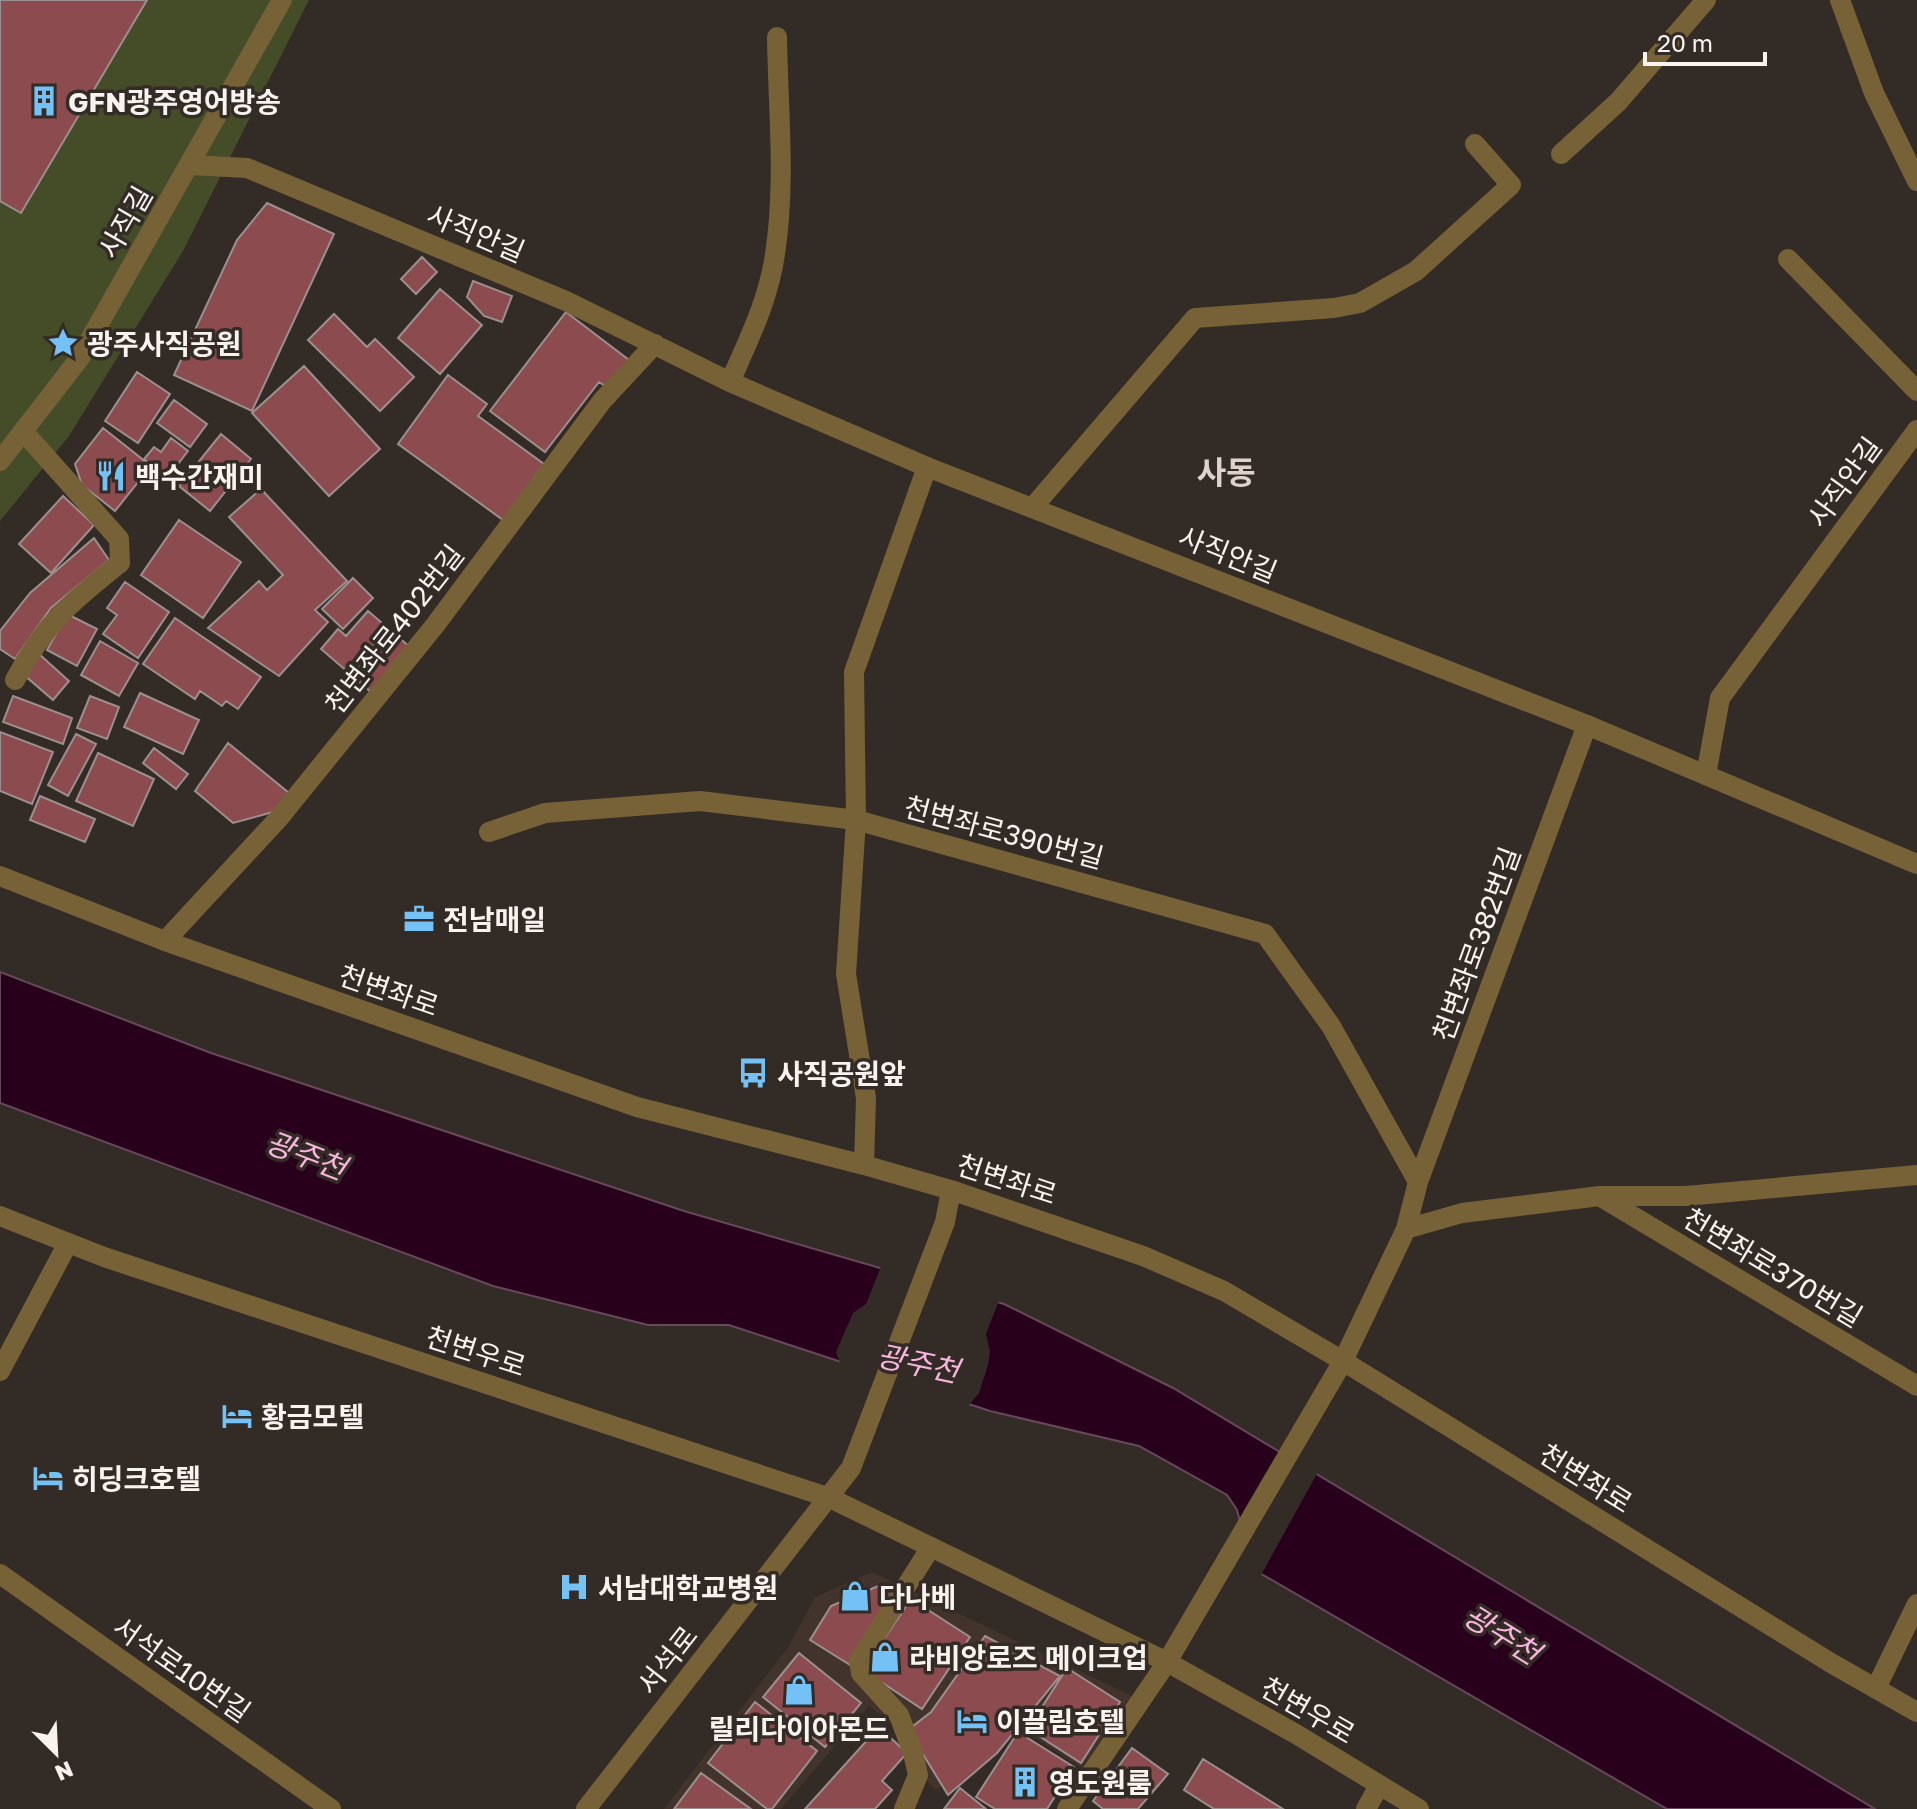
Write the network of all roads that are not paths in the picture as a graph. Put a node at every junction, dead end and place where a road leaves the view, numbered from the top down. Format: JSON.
{"nodes":[{"id":1,"x":282,"y":0,"type":"edge"},
{"id":2,"x":1706,"y":0,"type":"edge"},
{"id":3,"x":1840,"y":0,"type":"edge"},
{"id":4,"x":777,"y":37,"type":"dead end"},
{"id":5,"x":1475,"y":144,"type":"dead end"},
{"id":6,"x":1561,"y":154,"type":"dead end"},
{"id":7,"x":191,"y":165,"type":"junction"},
{"id":8,"x":1917,"y":181,"type":"edge"},
{"id":9,"x":1788,"y":259,"type":"dead end"},
{"id":10,"x":655,"y":344,"type":"junction"},
{"id":11,"x":730,"y":382,"type":"junction"},
{"id":12,"x":1917,"y":391,"type":"edge"},
{"id":13,"x":1917,"y":430,"type":"edge"},
{"id":14,"x":23,"y":431,"type":"junction"},
{"id":15,"x":0,"y":461,"type":"edge"},
{"id":16,"x":927,"y":467,"type":"junction"},
{"id":17,"x":1033,"y":507,"type":"junction"},
{"id":18,"x":15,"y":680,"type":"dead end"},
{"id":19,"x":1587,"y":725,"type":"junction"},
{"id":20,"x":1706,"y":775,"type":"junction"},
{"id":21,"x":856,"y":820,"type":"junction"},
{"id":22,"x":489,"y":832,"type":"dead end"},
{"id":23,"x":1917,"y":864,"type":"edge"},
{"id":24,"x":0,"y":876,"type":"edge"},
{"id":25,"x":165,"y":941,"type":"junction"},
{"id":26,"x":864,"y":1165,"type":"junction"},
{"id":27,"x":1917,"y":1175,"type":"edge"},
{"id":28,"x":1418,"y":1182,"type":"junction"},
{"id":29,"x":951,"y":1190,"type":"junction"},
{"id":30,"x":1600,"y":1196,"type":"junction"},
{"id":31,"x":0,"y":1216,"type":"edge"},
{"id":32,"x":1406,"y":1229,"type":"junction"},
{"id":33,"x":68,"y":1243,"type":"junction"},
{"id":34,"x":1343,"y":1361,"type":"junction"},
{"id":35,"x":0,"y":1371,"type":"edge"},
{"id":36,"x":1917,"y":1386,"type":"edge"},
{"id":37,"x":830,"y":1498,"type":"junction"},
{"id":38,"x":931,"y":1547,"type":"junction"},
{"id":39,"x":0,"y":1574,"type":"edge"},
{"id":40,"x":1917,"y":1604,"type":"edge"},
{"id":41,"x":1167,"y":1662,"type":"junction"},
{"id":42,"x":1876,"y":1688,"type":"junction"},
{"id":43,"x":1917,"y":1712,"type":"edge"},
{"id":44,"x":1379,"y":1786,"type":"junction"},
{"id":45,"x":331,"y":1809,"type":"edge"},
{"id":46,"x":586,"y":1809,"type":"edge"},
{"id":47,"x":904,"y":1809,"type":"edge"},
{"id":48,"x":1067,"y":1809,"type":"edge"},
{"id":49,"x":1366,"y":1809,"type":"edge"},
{"id":50,"x":1419,"y":1809,"type":"edge"}],
"edges":[{"from":1,"to":7,"type":"street","name":"사직길"},
{"from":2,"to":6,"type":"street"},
{"from":3,"to":8,"type":"street"},
{"from":4,"to":11,"type":"street"},
{"from":5,"to":17,"type":"street"},
{"from":7,"to":10,"type":"street","name":"사직안길"},
{"from":7,"to":14,"type":"street","name":"사직길"},
{"from":9,"to":12,"type":"street"},
{"from":10,"to":11,"type":"street","name":"사직안길"},
{"from":10,"to":25,"type":"street","name":"천변좌로402번길"},
{"from":11,"to":16,"type":"street","name":"사직안길"},
{"from":13,"to":20,"type":"street","name":"사직안길"},
{"from":14,"to":15,"type":"street","name":"사직길"},
{"from":14,"to":18,"type":"street"},
{"from":16,"to":17,"type":"street","name":"사직안길"},
{"from":16,"to":21,"type":"street"},
{"from":17,"to":19,"type":"street","name":"사직안길"},
{"from":19,"to":20,"type":"street","name":"사직안길"},
{"from":19,"to":28,"type":"street","name":"천변좌로382번길"},
{"from":20,"to":23,"type":"street","name":"사직안길"},
{"from":21,"to":22,"type":"street","name":"천변좌로390번길"},
{"from":21,"to":26,"type":"street"},
{"from":21,"to":28,"type":"street","name":"천변좌로390번길"},
{"from":24,"to":25,"type":"street","name":"천변좌로"},
{"from":25,"to":26,"type":"street","name":"천변좌로"},
{"from":26,"to":29,"type":"street","name":"천변좌로"},
{"from":27,"to":30,"type":"street"},
{"from":28,"to":32,"type":"street","name":"천변좌로382번길"},
{"from":29,"to":34,"type":"street","name":"천변좌로"},
{"from":29,"to":37,"type":"street","name":"서석로"},
{"from":30,"to":32,"type":"street"},
{"from":30,"to":36,"type":"street","name":"천변좌로370번길"},
{"from":31,"to":33,"type":"street","name":"천변우로"},
{"from":32,"to":34,"type":"street","name":"천변좌로382번길"},
{"from":33,"to":35,"type":"street"},
{"from":33,"to":37,"type":"street","name":"천변우로"},
{"from":34,"to":41,"type":"street","name":"천변좌로382번길"},
{"from":34,"to":42,"type":"street","name":"천변좌로"},
{"from":37,"to":38,"type":"street","name":"천변우로"},
{"from":37,"to":46,"type":"street","name":"서석로"},
{"from":38,"to":41,"type":"street","name":"천변우로"},
{"from":38,"to":47,"type":"street"},
{"from":39,"to":45,"type":"street","name":"서석로10번길"},
{"from":40,"to":42,"type":"street"},
{"from":41,"to":44,"type":"street","name":"천변우로"},
{"from":41,"to":48,"type":"street"},
{"from":42,"to":43,"type":"street","name":"천변좌로"},
{"from":44,"to":49,"type":"street"},
{"from":44,"to":50,"type":"street","name":"천변우로"}]}
